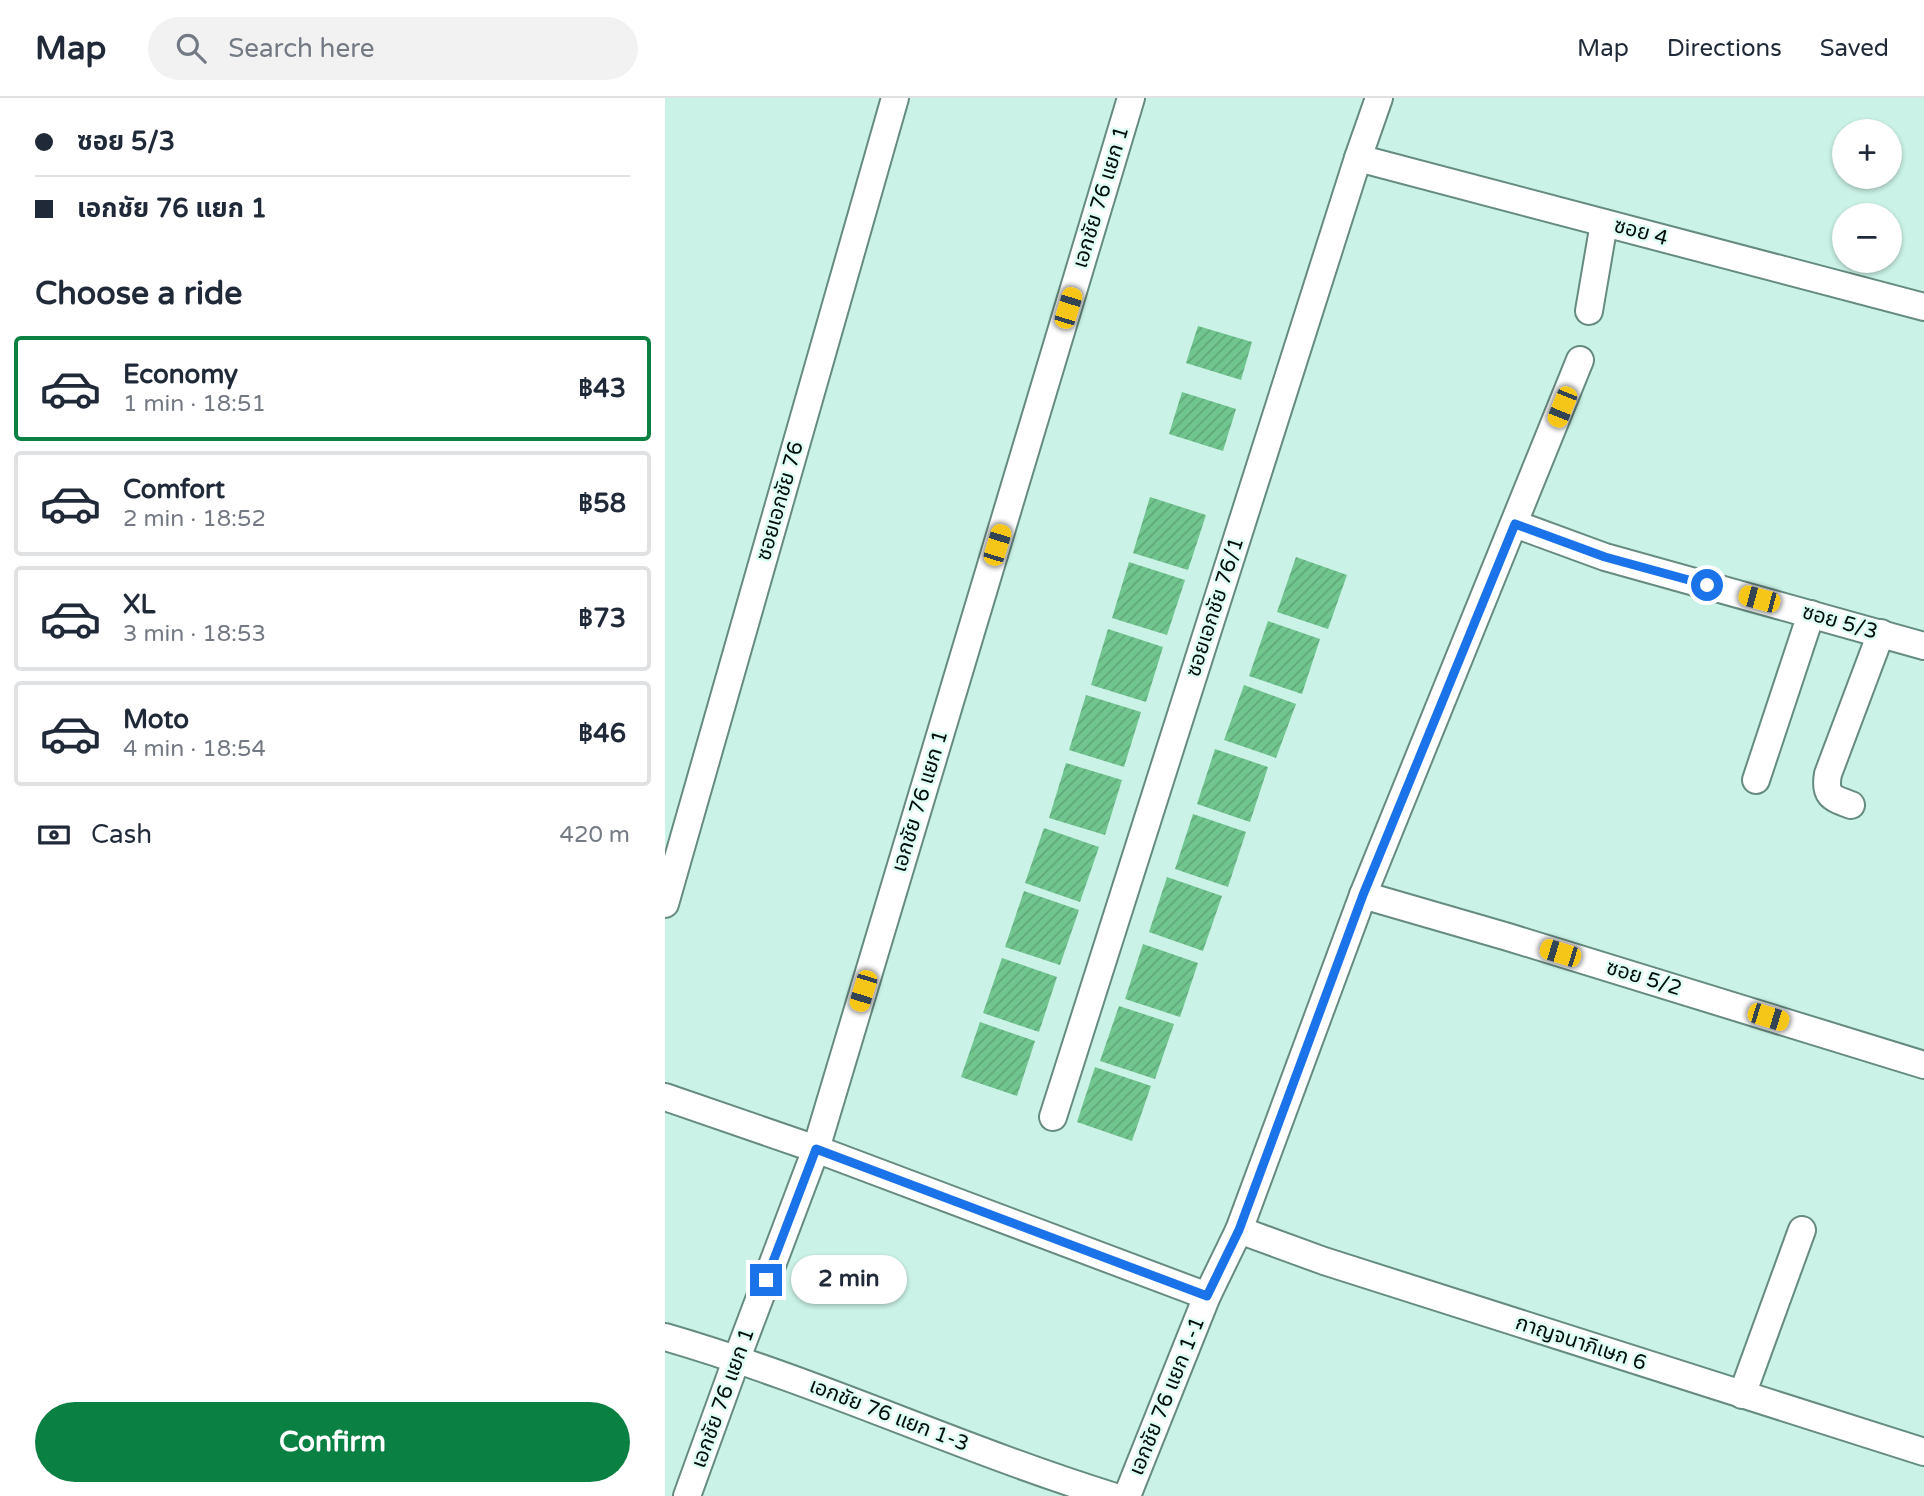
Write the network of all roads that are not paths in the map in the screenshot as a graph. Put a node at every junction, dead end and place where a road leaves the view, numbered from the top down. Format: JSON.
{"nodes":[{"id":1,"x":895,"y":98,"type":"edge"},
{"id":2,"x":1131,"y":98,"type":"edge"},
{"id":3,"x":1379,"y":98,"type":"edge"},
{"id":4,"x":1358,"y":158,"type":"junction"},
{"id":5,"x":1604,"y":223,"type":"junction"},
{"id":6,"x":1924,"y":307,"type":"edge"},
{"id":7,"x":1589,"y":311,"type":"dead end"},
{"id":8,"x":1580,"y":360,"type":"dead end"},
{"id":9,"x":1515,"y":524,"type":"junction"},
{"id":10,"x":1811,"y":614,"type":"junction"},
{"id":11,"x":1881,"y":633,"type":"junction"},
{"id":12,"x":1924,"y":646,"type":"edge"},
{"id":13,"x":1756,"y":780,"type":"dead end"},
{"id":14,"x":1851,"y":805,"type":"dead end"},
{"id":15,"x":669,"y":876,"type":"edge"},
{"id":16,"x":1363,"y":895,"type":"junction"},
{"id":17,"x":665,"y":904,"type":"edge"},
{"id":18,"x":1924,"y":1065,"type":"edge"},
{"id":19,"x":665,"y":1097,"type":"edge"},
{"id":20,"x":1053,"y":1117,"type":"dead end"},
{"id":21,"x":816,"y":1149,"type":"junction"},
{"id":22,"x":1239,"y":1230,"type":"junction"},
{"id":23,"x":1802,"y":1230,"type":"dead end"},
{"id":24,"x":1207,"y":1296,"type":"junction"},
{"id":25,"x":665,"y":1337,"type":"edge"},
{"id":26,"x":737,"y":1358,"type":"junction"},
{"id":27,"x":1742,"y":1395,"type":"junction"},
{"id":28,"x":1924,"y":1452,"type":"edge"},
{"id":29,"x":1110,"y":1495,"type":"edge"},
{"id":30,"x":687,"y":1496,"type":"edge"}],
"edges":[{"from":1,"to":15,"type":"street","name":"ซอยเอกชัย 76"},
{"from":2,"to":21,"type":"street","name":"เอกชัย 76 แยก 1"},
{"from":3,"to":4,"type":"street","name":"ซอยเอกชัย 76/1"},
{"from":4,"to":5,"type":"street","name":"ซอย 4"},
{"from":4,"to":20,"type":"street","name":"ซอยเอกชัย 76/1"},
{"from":5,"to":6,"type":"street","name":"ซอย 4"},
{"from":5,"to":7,"type":"street"},
{"from":8,"to":9,"type":"street","name":"เอกชัย 76 แยก 1-1"},
{"from":9,"to":10,"type":"street","name":"ซอย 5/3"},
{"from":9,"to":16,"type":"street","name":"เอกชัย 76 แยก 1-1"},
{"from":10,"to":11,"type":"street","name":"ซอย 5/3"},
{"from":10,"to":13,"type":"street"},
{"from":11,"to":12,"type":"street","name":"ซอย 5/3"},
{"from":11,"to":14,"type":"street"},
{"from":15,"to":17,"type":"street","name":"ซอยเอกชัย 76"},
{"from":16,"to":18,"type":"street","name":"ซอย 5/2"},
{"from":16,"to":22,"type":"street","name":"เอกชัย 76 แยก 1-1"},
{"from":19,"to":21,"type":"street","name":"เอกชัย 76 แยก 1-1"},
{"from":21,"to":24,"type":"street","name":"เอกชัย 76 แยก 1-1"},
{"from":21,"to":26,"type":"street","name":"เอกชัย 76 แยก 1"},
{"from":22,"to":24,"type":"street","name":"เอกชัย 76 แยก 1-1"},
{"from":22,"to":27,"type":"street","name":"กาญจนาภิเษก 6"},
{"from":23,"to":27,"type":"street"},
{"from":24,"to":29,"type":"street","name":"เอกชัย 76 แยก 1-1"},
{"from":25,"to":26,"type":"street","name":"เอกชัย 76 แยก 1-3"},
{"from":26,"to":29,"type":"street","name":"เอกชัย 76 แยก 1-3"},
{"from":26,"to":30,"type":"street","name":"เอกชัย 76 แยก 1"},
{"from":27,"to":28,"type":"street","name":"กาญจนาภิเษก 6"}]}
